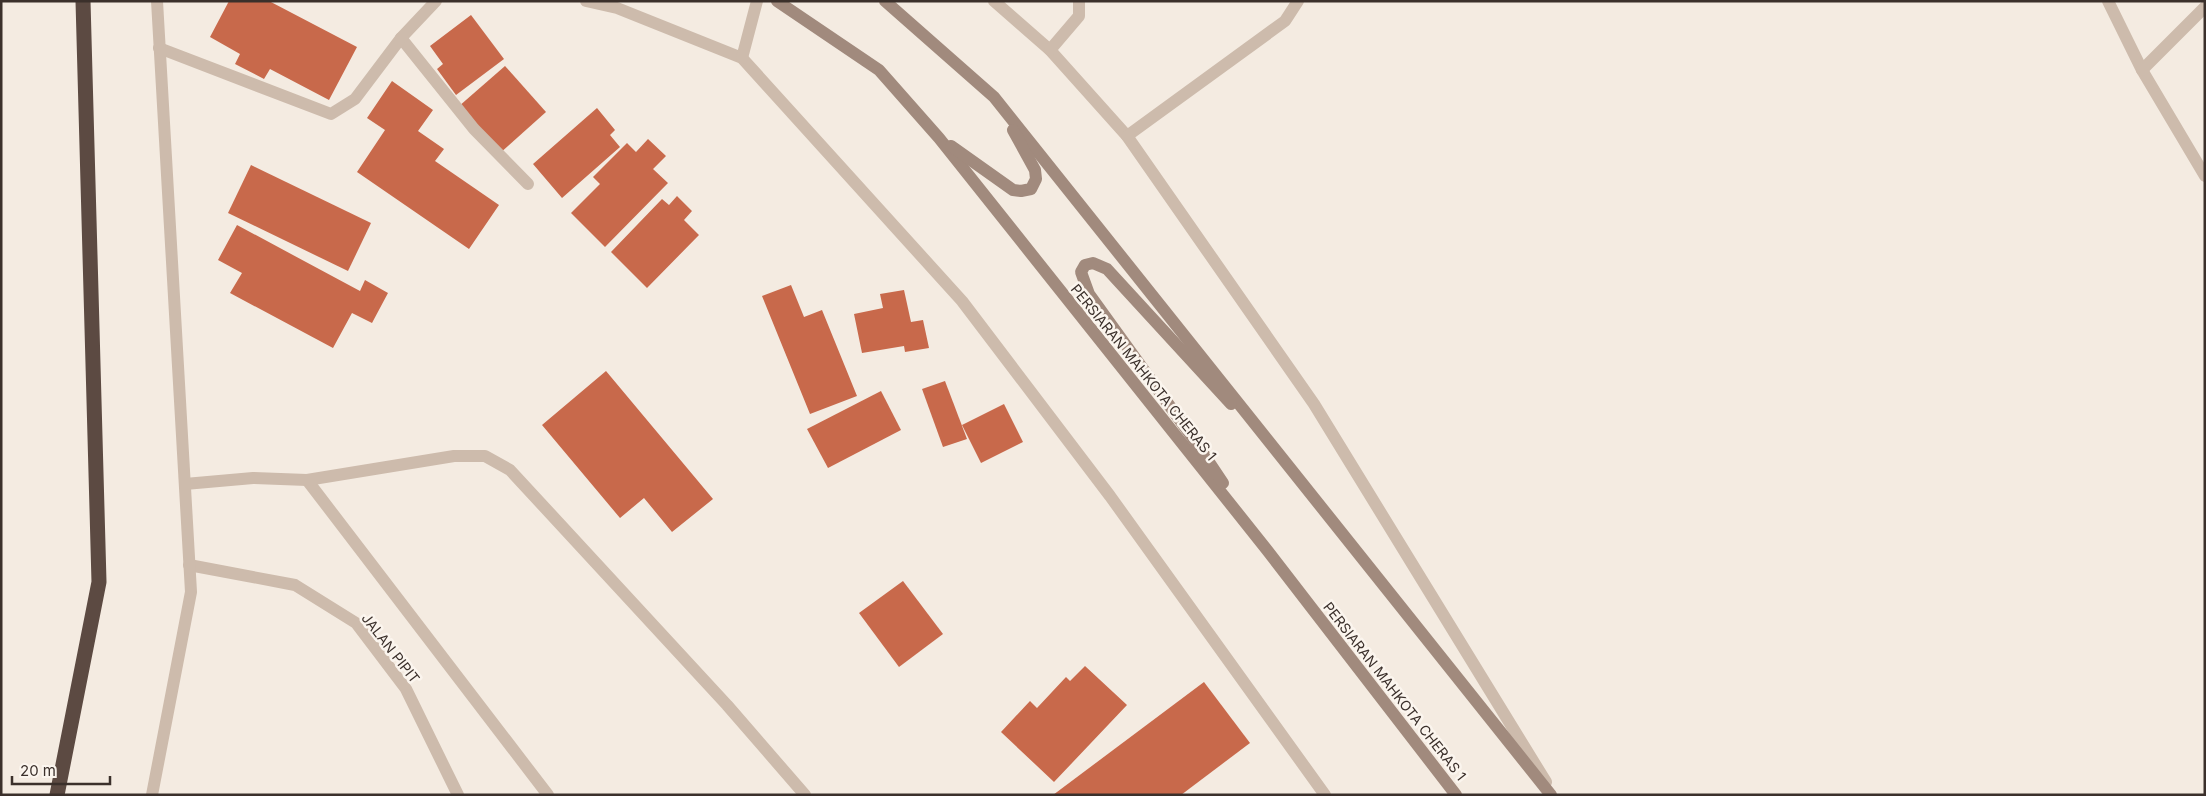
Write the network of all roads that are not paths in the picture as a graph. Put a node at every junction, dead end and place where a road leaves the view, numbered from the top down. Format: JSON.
{"nodes":[{"id":1,"x":83,"y":1,"type":"edge"},
{"id":2,"x":157,"y":1,"type":"edge"},
{"id":3,"x":436,"y":1,"type":"edge"},
{"id":4,"x":586,"y":1,"type":"edge"},
{"id":5,"x":757,"y":1,"type":"edge"},
{"id":6,"x":776,"y":1,"type":"edge"},
{"id":7,"x":885,"y":1,"type":"edge"},
{"id":8,"x":994,"y":1,"type":"edge"},
{"id":9,"x":1079,"y":1,"type":"edge"},
{"id":10,"x":1298,"y":1,"type":"edge"},
{"id":11,"x":2108,"y":1,"type":"edge"},
{"id":12,"x":2205,"y":8,"type":"edge"},
{"id":13,"x":402,"y":38,"type":"junction"},
{"id":14,"x":160,"y":48,"type":"junction"},
{"id":15,"x":1050,"y":50,"type":"junction"},
{"id":16,"x":742,"y":58,"type":"junction"},
{"id":17,"x":2142,"y":70,"type":"junction"},
{"id":18,"x":994,"y":97,"type":"junction"},
{"id":19,"x":1127,"y":136,"type":"junction"},
{"id":20,"x":939,"y":138,"type":"junction"},
{"id":21,"x":2205,"y":176,"type":"edge"},
{"id":22,"x":528,"y":184,"type":"dead end"},
{"id":23,"x":307,"y":480,"type":"junction"},
{"id":24,"x":185,"y":484,"type":"junction"},
{"id":25,"x":1311,"y":492,"type":"junction"},
{"id":26,"x":1267,"y":550,"type":"junction"},
{"id":27,"x":190,"y":566,"type":"junction"},
{"id":28,"x":57,"y":795,"type":"edge"},
{"id":29,"x":152,"y":795,"type":"edge"},
{"id":30,"x":458,"y":795,"type":"edge"},
{"id":31,"x":548,"y":795,"type":"edge"},
{"id":32,"x":806,"y":795,"type":"edge"},
{"id":33,"x":1325,"y":795,"type":"edge"},
{"id":34,"x":1456,"y":795,"type":"edge"},
{"id":35,"x":1552,"y":795,"type":"edge"}],
"edges":[{"from":1,"to":28,"type":"highway"},
{"from":2,"to":14,"type":"street"},
{"from":3,"to":13,"type":"street"},
{"from":4,"to":16,"type":"street"},
{"from":5,"to":16,"type":"street"},
{"from":6,"to":20,"type":"main road","name":"PERSIARAN MAHKOTA CHERAS 1"},
{"from":7,"to":18,"type":"main road"},
{"from":8,"to":15,"type":"street"},
{"from":9,"to":15,"type":"street"},
{"from":10,"to":19,"type":"street"},
{"from":11,"to":17,"type":"street"},
{"from":12,"to":17,"type":"street"},
{"from":13,"to":14,"type":"street"},
{"from":13,"to":22,"type":"street"},
{"from":14,"to":24,"type":"street"},
{"from":15,"to":19,"type":"street"},
{"from":16,"to":33,"type":"street"},
{"from":17,"to":21,"type":"street"},
{"from":18,"to":20,"type":"main road"},
{"from":18,"to":25,"type":"main road"},
{"from":19,"to":35,"type":"street"},
{"from":20,"to":26,"type":"main road","name":"PERSIARAN MAHKOTA CHERAS 1"},
{"from":23,"to":24,"type":"street"},
{"from":23,"to":31,"type":"street"},
{"from":23,"to":32,"type":"street"},
{"from":24,"to":27,"type":"street"},
{"from":25,"to":26,"type":"main road"},
{"from":25,"to":35,"type":"main road"},
{"from":26,"to":34,"type":"main road","name":"PERSIARAN MAHKOTA CHERAS 1"},
{"from":27,"to":29,"type":"street"},
{"from":27,"to":30,"type":"street","name":"JALAN PIPIT"}]}
